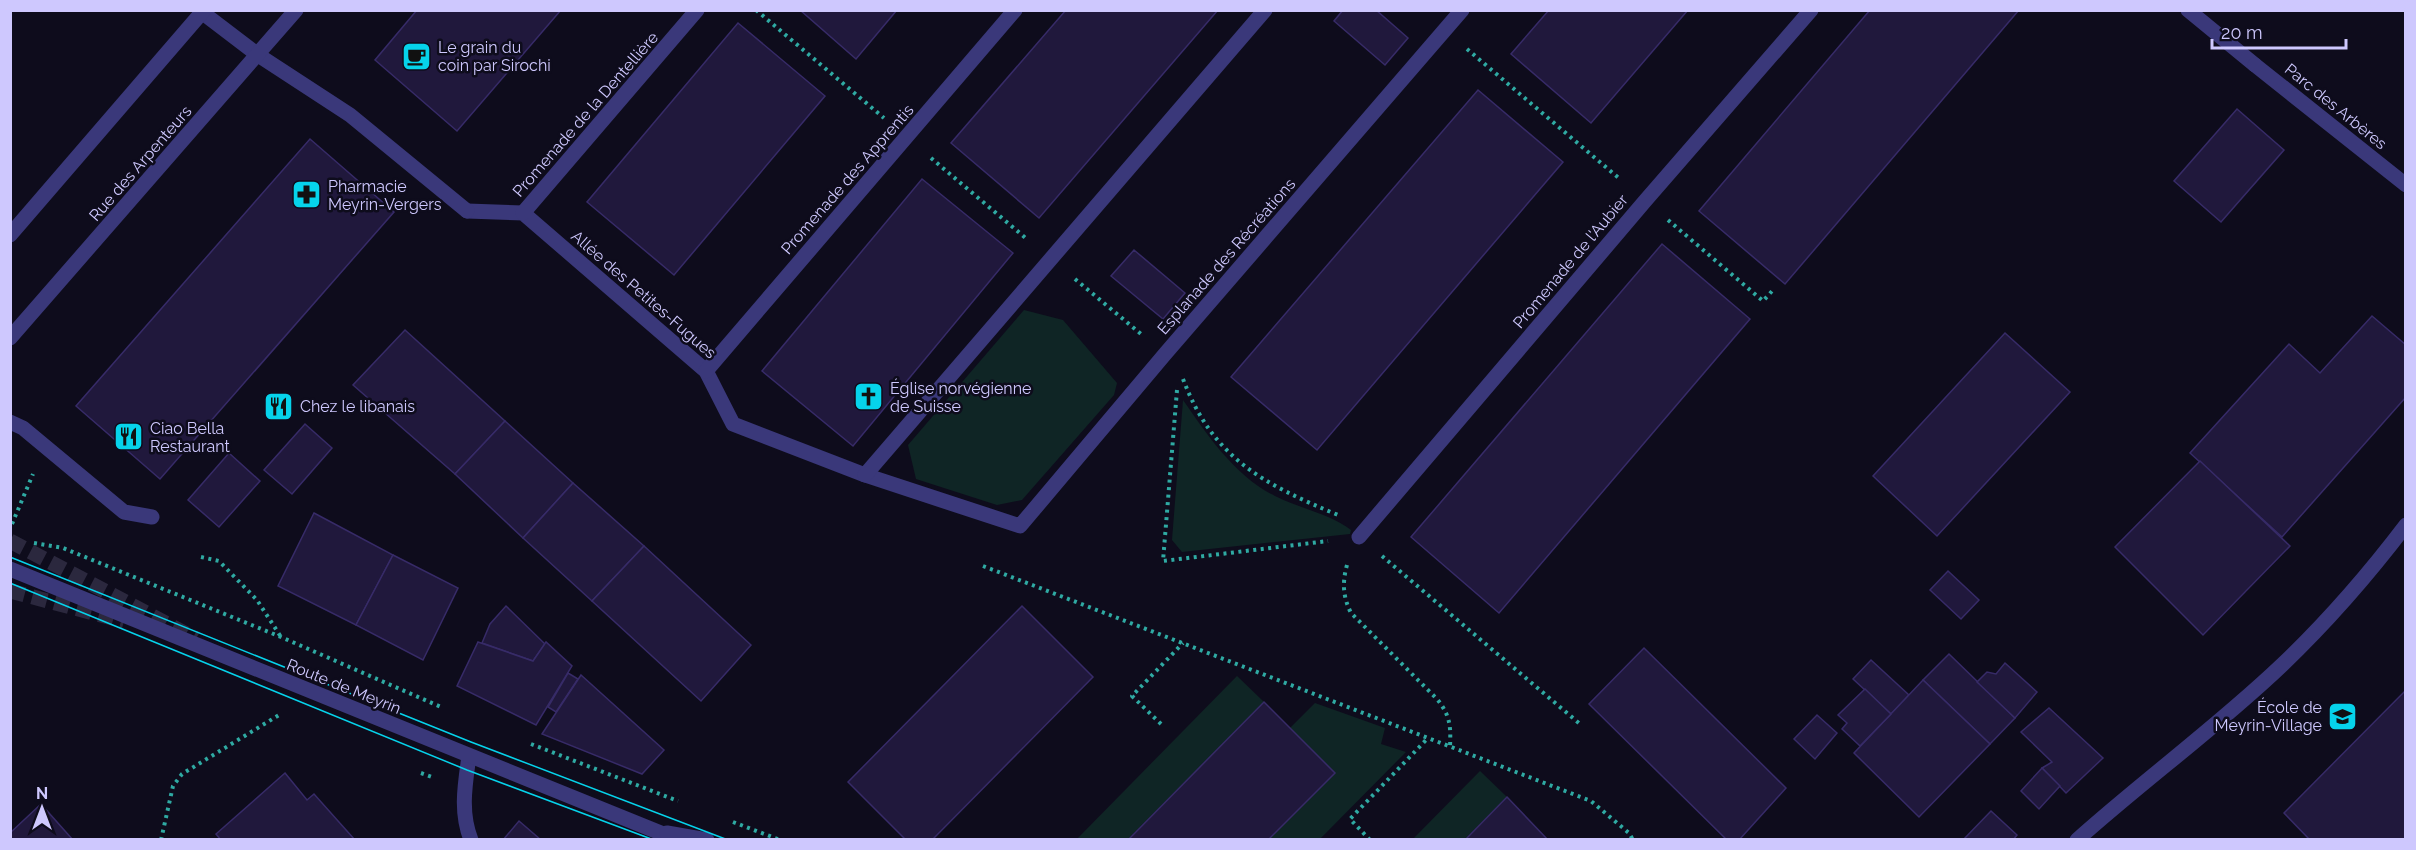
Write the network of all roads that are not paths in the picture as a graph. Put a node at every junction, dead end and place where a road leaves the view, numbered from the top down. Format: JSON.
{"nodes":[{"id":1,"x":296,"y":10,"type":"edge"},
{"id":2,"x":697,"y":10,"type":"edge"},
{"id":3,"x":1015,"y":10,"type":"edge"},
{"id":4,"x":1265,"y":10,"type":"edge"},
{"id":5,"x":1462,"y":10,"type":"edge"},
{"id":6,"x":1811,"y":10,"type":"edge"},
{"id":7,"x":2188,"y":10,"type":"edge"},
{"id":8,"x":202,"y":11,"type":"edge"},
{"id":9,"x":258,"y":55,"type":"junction"},
{"id":10,"x":2406,"y":185,"type":"edge"},
{"id":11,"x":523,"y":213,"type":"junction"},
{"id":12,"x":10,"y":235,"type":"edge"},
{"id":13,"x":10,"y":338,"type":"edge"},
{"id":14,"x":706,"y":371,"type":"junction"},
{"id":15,"x":10,"y":422,"type":"edge"},
{"id":16,"x":866,"y":475,"type":"junction"},
{"id":17,"x":152,"y":517,"type":"dead end"},
{"id":18,"x":2406,"y":525,"type":"edge"},
{"id":19,"x":1020,"y":526,"type":"joint"},
{"id":20,"x":1359,"y":537,"type":"road end"},
{"id":21,"x":10,"y":569,"type":"edge"},
{"id":22,"x":469,"y":756,"type":"junction"},
{"id":23,"x":671,"y":836,"type":"edge"},
{"id":24,"x":471,"y":840,"type":"edge"},
{"id":25,"x":707,"y":840,"type":"edge"},
{"id":26,"x":2077,"y":840,"type":"edge"}],
"edges":[{"from":1,"to":9,"type":"street","name":"Rue des Arpenteurs"},
{"from":2,"to":11,"type":"street","name":"Promenade de la Dentellière"},
{"from":3,"to":14,"type":"street","name":"Promenade des Apprentis"},
{"from":4,"to":16,"type":"street"},
{"from":5,"to":19,"type":"street","name":"Esplanade des Récréations"},
{"from":6,"to":20,"type":"street","name":"Promenade de l'Aubier"},
{"from":7,"to":10,"type":"street","name":"Parc des Arbères"},
{"from":8,"to":9,"type":"street"},
{"from":8,"to":12,"type":"street"},
{"from":9,"to":11,"type":"street"},
{"from":9,"to":13,"type":"street","name":"Rue des Arpenteurs"},
{"from":11,"to":14,"type":"street","name":"Allée des Petites-Fugues"},
{"from":14,"to":16,"type":"street","name":"Allée des Petites-Fugues"},
{"from":15,"to":17,"type":"street"},
{"from":16,"to":19,"type":"street","name":"Allée des Petites-Fugues"},
{"from":18,"to":26,"type":"street"},
{"from":21,"to":22,"type":"street","name":"Route de Meyrin"},
{"from":22,"to":23,"type":"street","name":"Route de Meyrin"},
{"from":22,"to":24,"type":"street"},
{"from":23,"to":25,"type":"street","name":"Route de Meyrin"}]}
